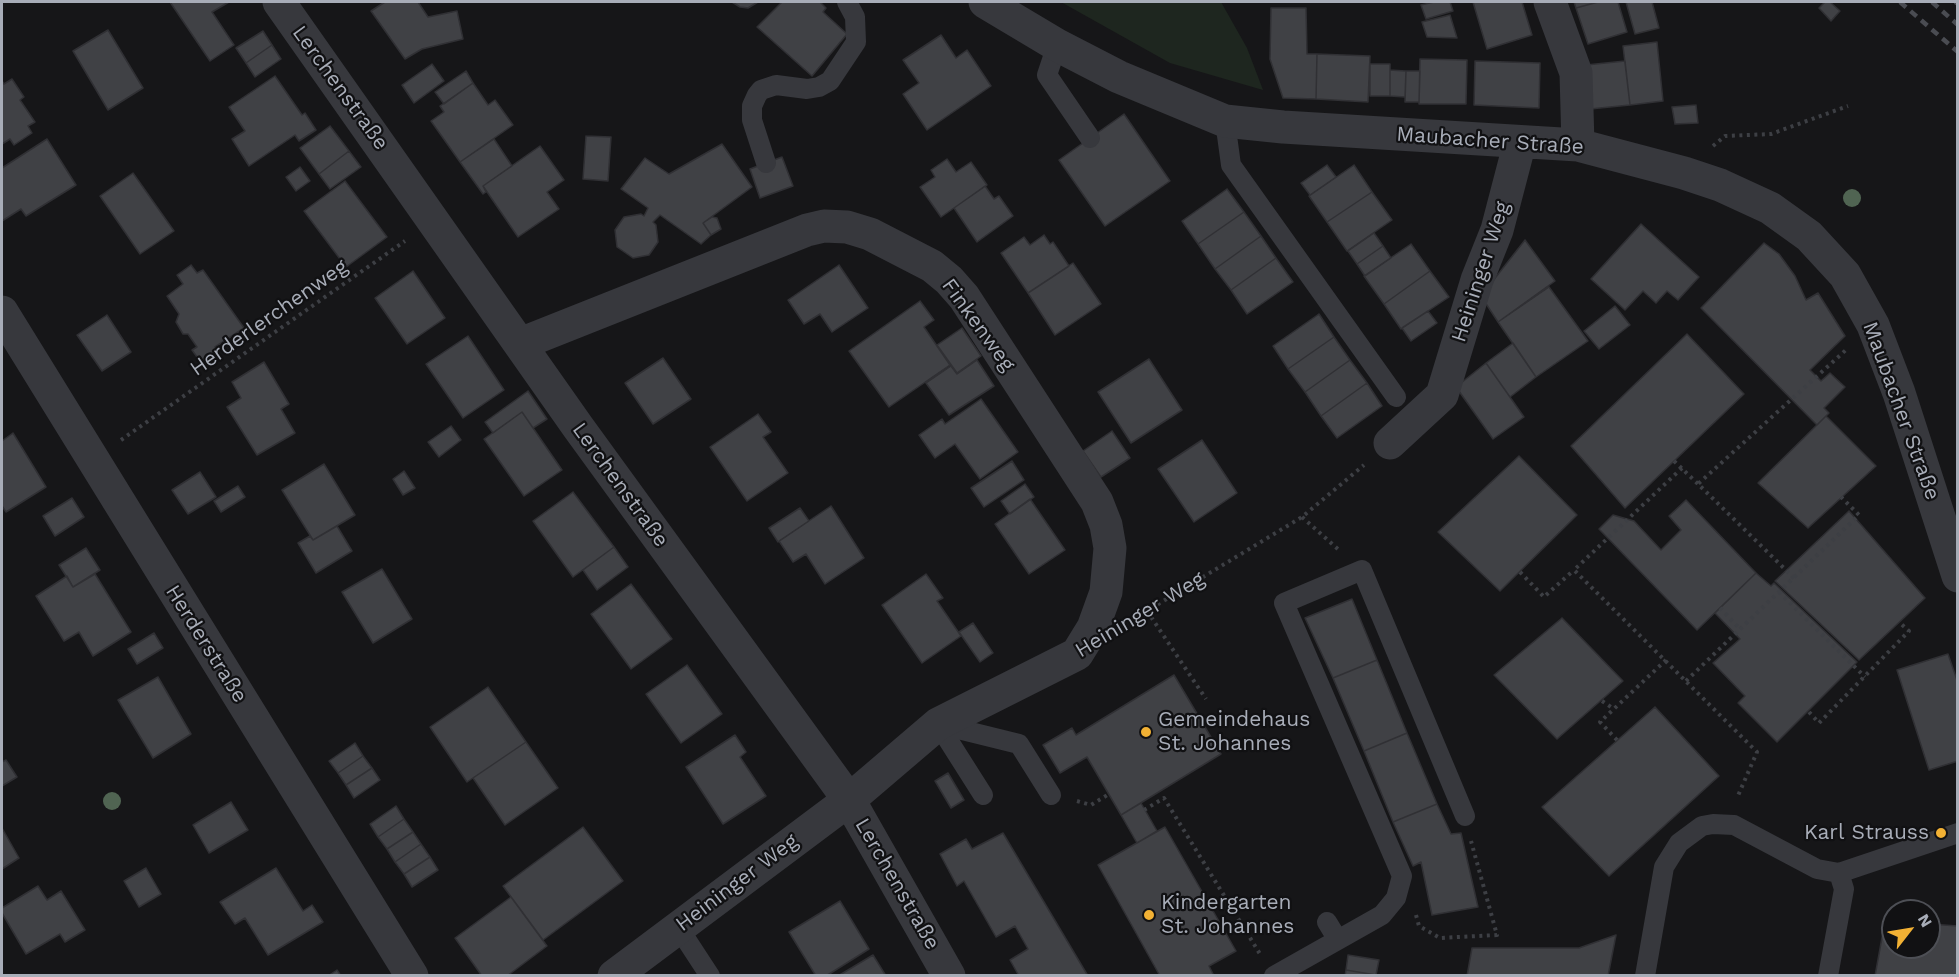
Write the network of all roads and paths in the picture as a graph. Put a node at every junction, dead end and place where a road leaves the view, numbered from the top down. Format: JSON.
{"nodes":[{"id":1,"x":279,"y":2,"type":"edge"},
{"id":2,"x":847,"y":2,"type":"edge"},
{"id":3,"x":985,"y":2,"type":"edge"},
{"id":4,"x":1550,"y":2,"type":"edge"},
{"id":5,"x":1057,"y":45,"type":"junction"},
{"id":6,"x":1848,"y":106,"type":"dead end"},
{"id":7,"x":1225,"y":121,"type":"junction"},
{"id":8,"x":1090,"y":138,"type":"dead end"},
{"id":9,"x":1520,"y":142,"type":"junction"},
{"id":10,"x":1578,"y":145,"type":"junction"},
{"id":11,"x":766,"y":163,"type":"dead end"},
{"id":12,"x":1684,"y":173,"type":"junction"},
{"id":13,"x":435,"y":220,"type":"junction"},
{"id":14,"x":2,"y":312,"type":"edge"},
{"id":15,"x":520,"y":344,"type":"junction"},
{"id":16,"x":1831,"y":364,"type":"dead end"},
{"id":17,"x":1396,"y":397,"type":"dead end"},
{"id":18,"x":120,"y":441,"type":"dead end"},
{"id":19,"x":1390,"y":443,"type":"joint"},
{"id":20,"x":1674,"y":461,"type":"dead end"},
{"id":21,"x":1682,"y":468,"type":"junction"},
{"id":22,"x":1698,"y":484,"type":"junction"},
{"id":23,"x":1841,"y":497,"type":"dead end"},
{"id":24,"x":1302,"y":518,"type":"junction"},
{"id":25,"x":1362,"y":570,"type":"junction"},
{"id":26,"x":1574,"y":570,"type":"junction"},
{"id":27,"x":1520,"y":572,"type":"dead end"},
{"id":28,"x":1958,"y":576,"type":"edge"},
{"id":29,"x":1794,"y":578,"type":"junction"},
{"id":30,"x":1779,"y":592,"type":"junction"},
{"id":31,"x":1720,"y":608,"type":"dead end"},
{"id":32,"x":1147,"y":611,"type":"junction"},
{"id":33,"x":1899,"y":622,"type":"dead end"},
{"id":34,"x":1127,"y":623,"type":"dead end"},
{"id":35,"x":1740,"y":629,"type":"junction"},
{"id":36,"x":1077,"y":654,"type":"joint"},
{"id":37,"x":1666,"y":660,"type":"junction"},
{"id":38,"x":1864,"y":677,"type":"junction"},
{"id":39,"x":1686,"y":681,"type":"junction"},
{"id":40,"x":1206,"y":699,"type":"dead end"},
{"id":41,"x":1602,"y":700,"type":"dead end"},
{"id":42,"x":1614,"y":710,"type":"junction"},
{"id":43,"x":1809,"y":712,"type":"dead end"},
{"id":44,"x":938,"y":724,"type":"junction"},
{"id":45,"x":1617,"y":740,"type":"dead end"},
{"id":46,"x":1108,"y":794,"type":"dead end"},
{"id":47,"x":983,"y":795,"type":"dead end"},
{"id":48,"x":1051,"y":795,"type":"joint"},
{"id":49,"x":849,"y":800,"type":"junction"},
{"id":50,"x":1144,"y":810,"type":"dead end"},
{"id":51,"x":1465,"y":816,"type":"dead end"},
{"id":52,"x":1726,"y":823,"type":"junction"},
{"id":53,"x":1958,"y":832,"type":"edge"},
{"id":54,"x":1472,"y":842,"type":"dead end"},
{"id":55,"x":1839,"y":873,"type":"junction"},
{"id":56,"x":1327,"y":922,"type":"dead end"},
{"id":57,"x":678,"y":927,"type":"junction"},
{"id":58,"x":1426,"y":932,"type":"dead end"},
{"id":59,"x":1338,"y":940,"type":"junction"},
{"id":60,"x":1261,"y":956,"type":"dead end"},
{"id":61,"x":412,"y":975,"type":"edge"},
{"id":62,"x":614,"y":975,"type":"edge"},
{"id":63,"x":710,"y":975,"type":"edge"},
{"id":64,"x":949,"y":975,"type":"edge"},
{"id":65,"x":1274,"y":975,"type":"edge"},
{"id":66,"x":1645,"y":975,"type":"edge"},
{"id":67,"x":1828,"y":975,"type":"edge"}],
"edges":[{"from":1,"to":13,"type":"street","name":"Lerchenstraße"},
{"from":2,"to":11,"type":"lane"},
{"from":3,"to":5,"type":"street","name":"Maubacher Straße"},
{"from":4,"to":10,"type":"street"},
{"from":5,"to":7,"type":"street","name":"Maubacher Straße"},
{"from":5,"to":8,"type":"lane"},
{"from":6,"to":12,"type":"path"},
{"from":7,"to":9,"type":"street","name":"Maubacher Straße"},
{"from":7,"to":17,"type":"lane"},
{"from":9,"to":10,"type":"street","name":"Maubacher Straße"},
{"from":9,"to":19,"type":"street","name":"Heininger Weg"},
{"from":10,"to":12,"type":"street","name":"Maubacher Straße"},
{"from":12,"to":28,"type":"street","name":"Maubacher Straße"},
{"from":13,"to":15,"type":"street","name":"Lerchenstraße"},
{"from":13,"to":18,"type":"path","name":"Herderlerchenweg"},
{"from":14,"to":61,"type":"street","name":"Herderstraße"},
{"from":15,"to":36,"type":"street","name":"Finkenweg"},
{"from":15,"to":49,"type":"street","name":"Lerchenstraße"},
{"from":16,"to":22,"type":"path"},
{"from":19,"to":24,"type":"path","name":"Heininger Weg"},
{"from":20,"to":21,"type":"path"},
{"from":21,"to":22,"type":"path"},
{"from":21,"to":26,"type":"path"},
{"from":22,"to":29,"type":"path"},
{"from":23,"to":29,"type":"path"},
{"from":24,"to":25,"type":"path"},
{"from":24,"to":32,"type":"path","name":"Heininger Weg"},
{"from":25,"to":51,"type":"lane"},
{"from":25,"to":59,"type":"lane"},
{"from":26,"to":27,"type":"path"},
{"from":26,"to":37,"type":"path"},
{"from":29,"to":30,"type":"path"},
{"from":30,"to":35,"type":"path"},
{"from":30,"to":38,"type":"path"},
{"from":31,"to":35,"type":"path"},
{"from":32,"to":34,"type":"path","name":"Heininger Weg"},
{"from":32,"to":40,"type":"path"},
{"from":33,"to":38,"type":"path"},
{"from":35,"to":39,"type":"path"},
{"from":36,"to":44,"type":"street","name":"Heininger Weg"},
{"from":37,"to":39,"type":"path"},
{"from":37,"to":42,"type":"path"},
{"from":38,"to":43,"type":"path"},
{"from":39,"to":52,"type":"path"},
{"from":41,"to":42,"type":"path"},
{"from":42,"to":45,"type":"path"},
{"from":44,"to":47,"type":"lane"},
{"from":44,"to":48,"type":"lane"},
{"from":44,"to":49,"type":"street","name":"Heininger Weg"},
{"from":46,"to":48,"type":"path"},
{"from":49,"to":57,"type":"street","name":"Heininger Weg"},
{"from":49,"to":64,"type":"street","name":"Lerchenstraße"},
{"from":50,"to":60,"type":"path"},
{"from":52,"to":55,"type":"lane"},
{"from":52,"to":66,"type":"lane"},
{"from":53,"to":55,"type":"lane"},
{"from":54,"to":58,"type":"path"},
{"from":55,"to":67,"type":"lane"},
{"from":56,"to":59,"type":"lane"},
{"from":57,"to":62,"type":"street","name":"Heininger Weg"},
{"from":57,"to":63,"type":"lane"},
{"from":59,"to":65,"type":"lane"}]}
